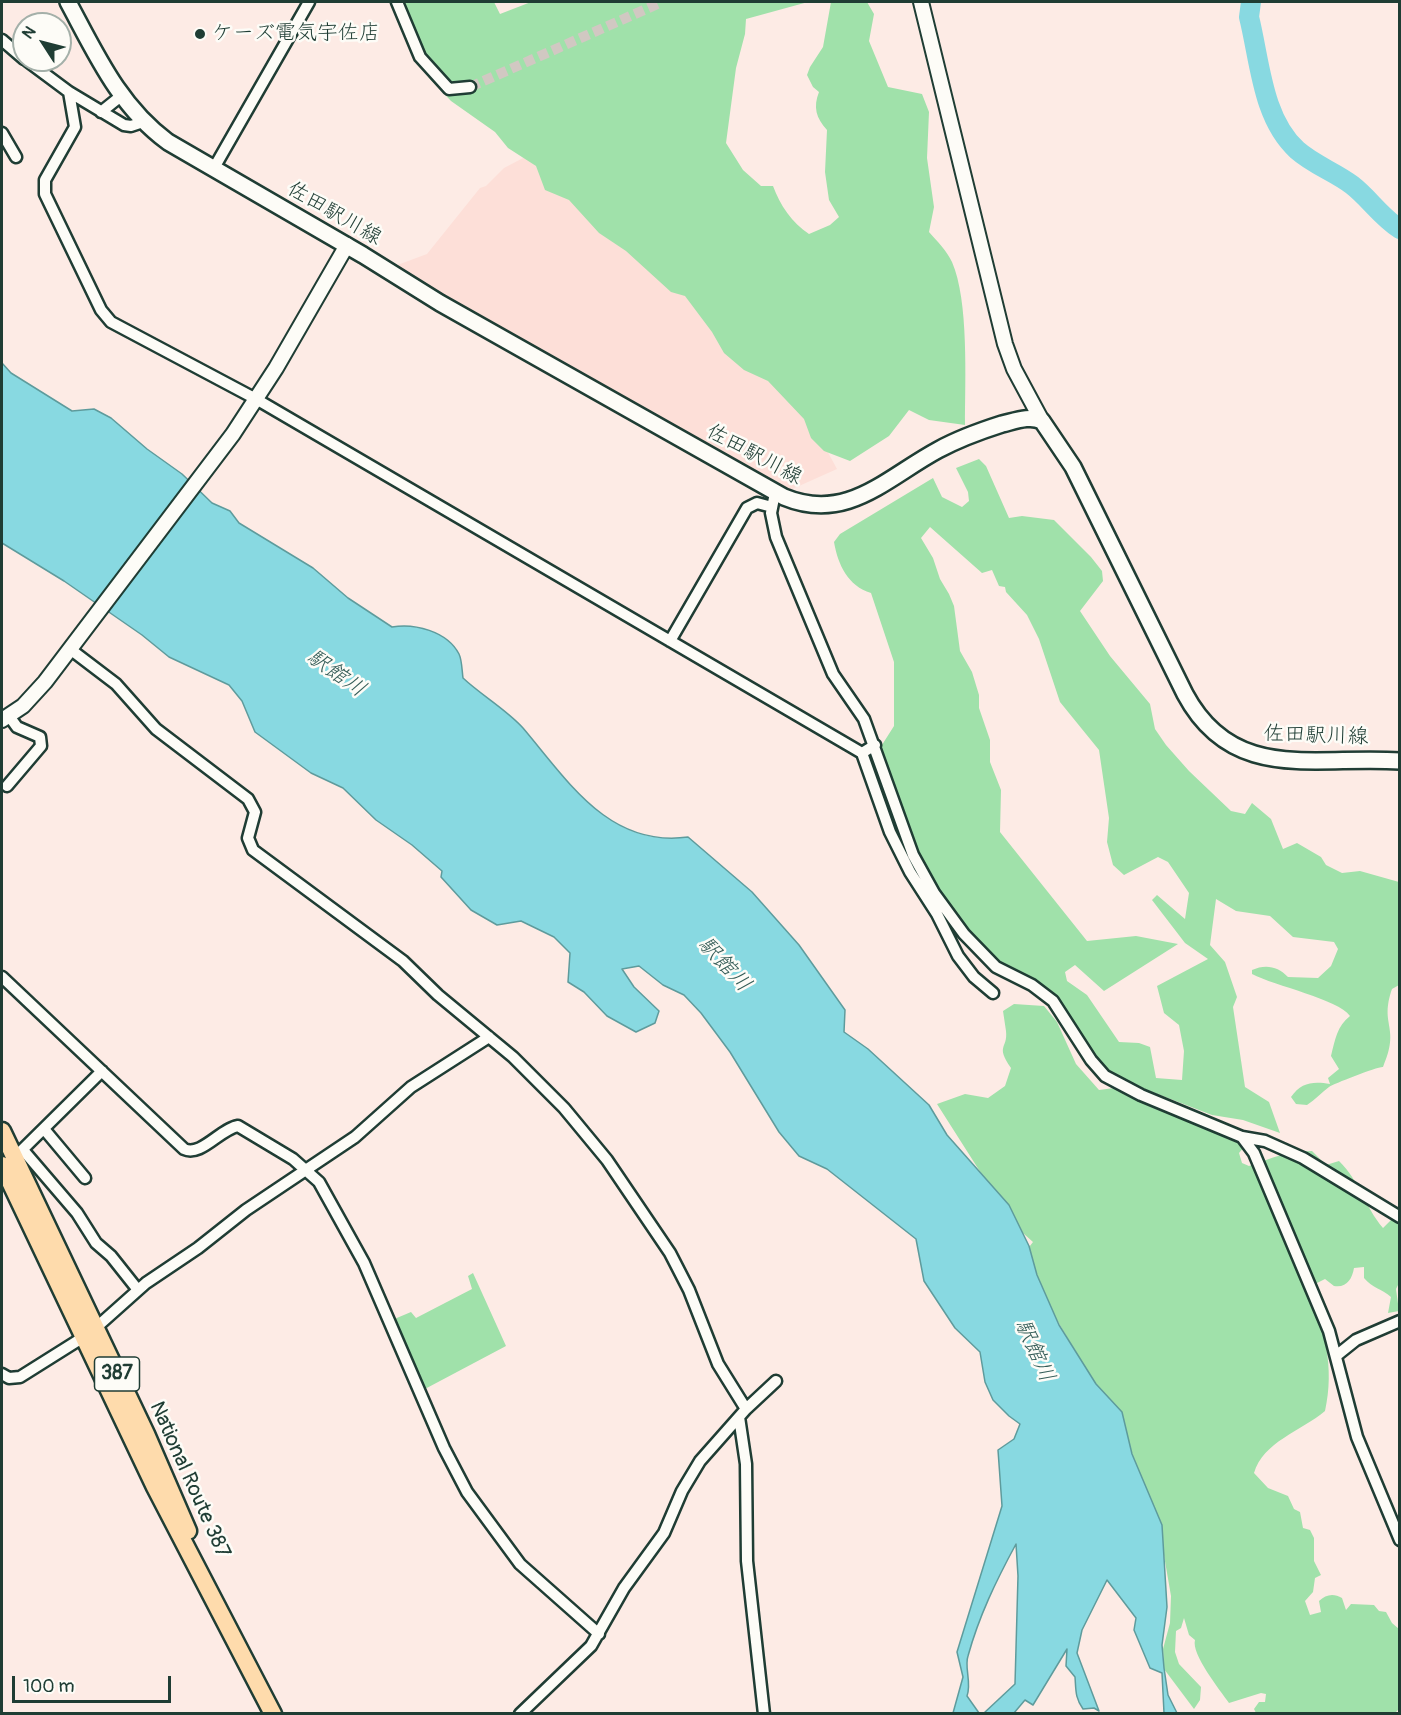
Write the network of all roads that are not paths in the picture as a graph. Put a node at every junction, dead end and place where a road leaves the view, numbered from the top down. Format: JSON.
{"nodes":[{"id":1,"x":68,"y":2,"type":"edge"},
{"id":2,"x":309,"y":2,"type":"edge"},
{"id":3,"x":397,"y":2,"type":"edge"},
{"id":4,"x":921,"y":2,"type":"edge"},
{"id":5,"x":42,"y":72,"type":"edge"},
{"id":6,"x":470,"y":87,"type":"tunnel mouth"},
{"id":7,"x":69,"y":92,"type":"junction"},
{"id":8,"x":121,"y":96,"type":"junction"},
{"id":9,"x":100,"y":112,"type":"junction"},
{"id":10,"x":143,"y":122,"type":"junction"},
{"id":11,"x":2,"y":133,"type":"edge"},
{"id":12,"x":16,"y":157,"type":"dead end"},
{"id":13,"x":214,"y":168,"type":"junction"},
{"id":14,"x":347,"y":246,"type":"junction"},
{"id":15,"x":256,"y":399,"type":"junction"},
{"id":16,"x":1042,"y":421,"type":"junction"},
{"id":17,"x":774,"y":500,"type":"junction"},
{"id":18,"x":669,"y":641,"type":"junction"},
{"id":19,"x":71,"y":647,"type":"junction"},
{"id":20,"x":5,"y":718,"type":"edge"},
{"id":21,"x":875,"y":746,"type":"junction"},
{"id":22,"x":862,"y":753,"type":"junction"},
{"id":23,"x":1400,"y":760,"type":"edge"},
{"id":24,"x":7,"y":786,"type":"dead end"},
{"id":25,"x":2,"y":977,"type":"edge"},
{"id":26,"x":993,"y":993,"type":"dead end"},
{"id":27,"x":489,"y":1037,"type":"junction"},
{"id":28,"x":102,"y":1071,"type":"junction"},
{"id":29,"x":44,"y":1129,"type":"junction"},
{"id":30,"x":2,"y":1131,"type":"edge"},
{"id":31,"x":1242,"y":1137,"type":"junction"},
{"id":32,"x":10,"y":1158,"type":"edge"},
{"id":33,"x":308,"y":1169,"type":"junction"},
{"id":34,"x":85,"y":1178,"type":"dead end"},
{"id":35,"x":1400,"y":1217,"type":"edge"},
{"id":36,"x":138,"y":1290,"type":"junction"},
{"id":37,"x":1400,"y":1321,"type":"edge"},
{"id":38,"x":90,"y":1333,"type":"junction"},
{"id":39,"x":1336,"y":1356,"type":"junction"},
{"id":40,"x":2,"y":1374,"type":"edge"},
{"id":41,"x":776,"y":1382,"type":"dead end"},
{"id":42,"x":742,"y":1413,"type":"junction"},
{"id":43,"x":1400,"y":1540,"type":"edge"},
{"id":44,"x":599,"y":1634,"type":"junction"},
{"id":45,"x":273,"y":1713,"type":"edge"},
{"id":46,"x":520,"y":1713,"type":"edge"},
{"id":47,"x":764,"y":1713,"type":"edge"}],
"edges":[{"from":1,"to":8,"type":"main road","name":"佐田駅川線"},
{"from":2,"to":13,"type":"street"},
{"from":3,"to":6,"type":"street"},
{"from":4,"to":16,"type":"street"},
{"from":5,"to":7,"type":"street"},
{"from":7,"to":9,"type":"street"},
{"from":7,"to":15,"type":"street"},
{"from":8,"to":9,"type":"street"},
{"from":8,"to":10,"type":"main road","name":"佐田駅川線"},
{"from":9,"to":10,"type":"street"},
{"from":10,"to":13,"type":"main road","name":"佐田駅川線"},
{"from":11,"to":12,"type":"street"},
{"from":13,"to":14,"type":"main road","name":"佐田駅川線"},
{"from":14,"to":15,"type":"street"},
{"from":14,"to":17,"type":"main road","name":"佐田駅川線"},
{"from":15,"to":18,"type":"street"},
{"from":15,"to":19,"type":"street"},
{"from":16,"to":17,"type":"main road","name":"佐田駅川線"},
{"from":16,"to":23,"type":"main road","name":"佐田駅川線"},
{"from":17,"to":18,"type":"street"},
{"from":17,"to":21,"type":"street"},
{"from":18,"to":22,"type":"street"},
{"from":19,"to":20,"type":"street"},
{"from":19,"to":27,"type":"street"},
{"from":20,"to":24,"type":"street"},
{"from":21,"to":22,"type":"street"},
{"from":21,"to":31,"type":"street"},
{"from":22,"to":26,"type":"street"},
{"from":25,"to":28,"type":"street"},
{"from":27,"to":33,"type":"street"},
{"from":27,"to":42,"type":"street"},
{"from":28,"to":29,"type":"street"},
{"from":28,"to":33,"type":"street"},
{"from":29,"to":32,"type":"street"},
{"from":29,"to":34,"type":"street"},
{"from":30,"to":32,"type":"highway","name":"National Route 387","number":"387"},
{"from":31,"to":35,"type":"street"},
{"from":31,"to":39,"type":"street"},
{"from":32,"to":36,"type":"street"},
{"from":32,"to":38,"type":"highway","name":"National Route 387","number":"387"},
{"from":33,"to":36,"type":"street"},
{"from":33,"to":44,"type":"street"},
{"from":36,"to":38,"type":"street"},
{"from":37,"to":39,"type":"street"},
{"from":38,"to":40,"type":"street"},
{"from":38,"to":45,"type":"highway","name":"National Route 387","number":"387"},
{"from":39,"to":43,"type":"street"},
{"from":41,"to":42,"type":"street"},
{"from":42,"to":44,"type":"street"},
{"from":42,"to":47,"type":"street"},
{"from":44,"to":46,"type":"street"}]}
